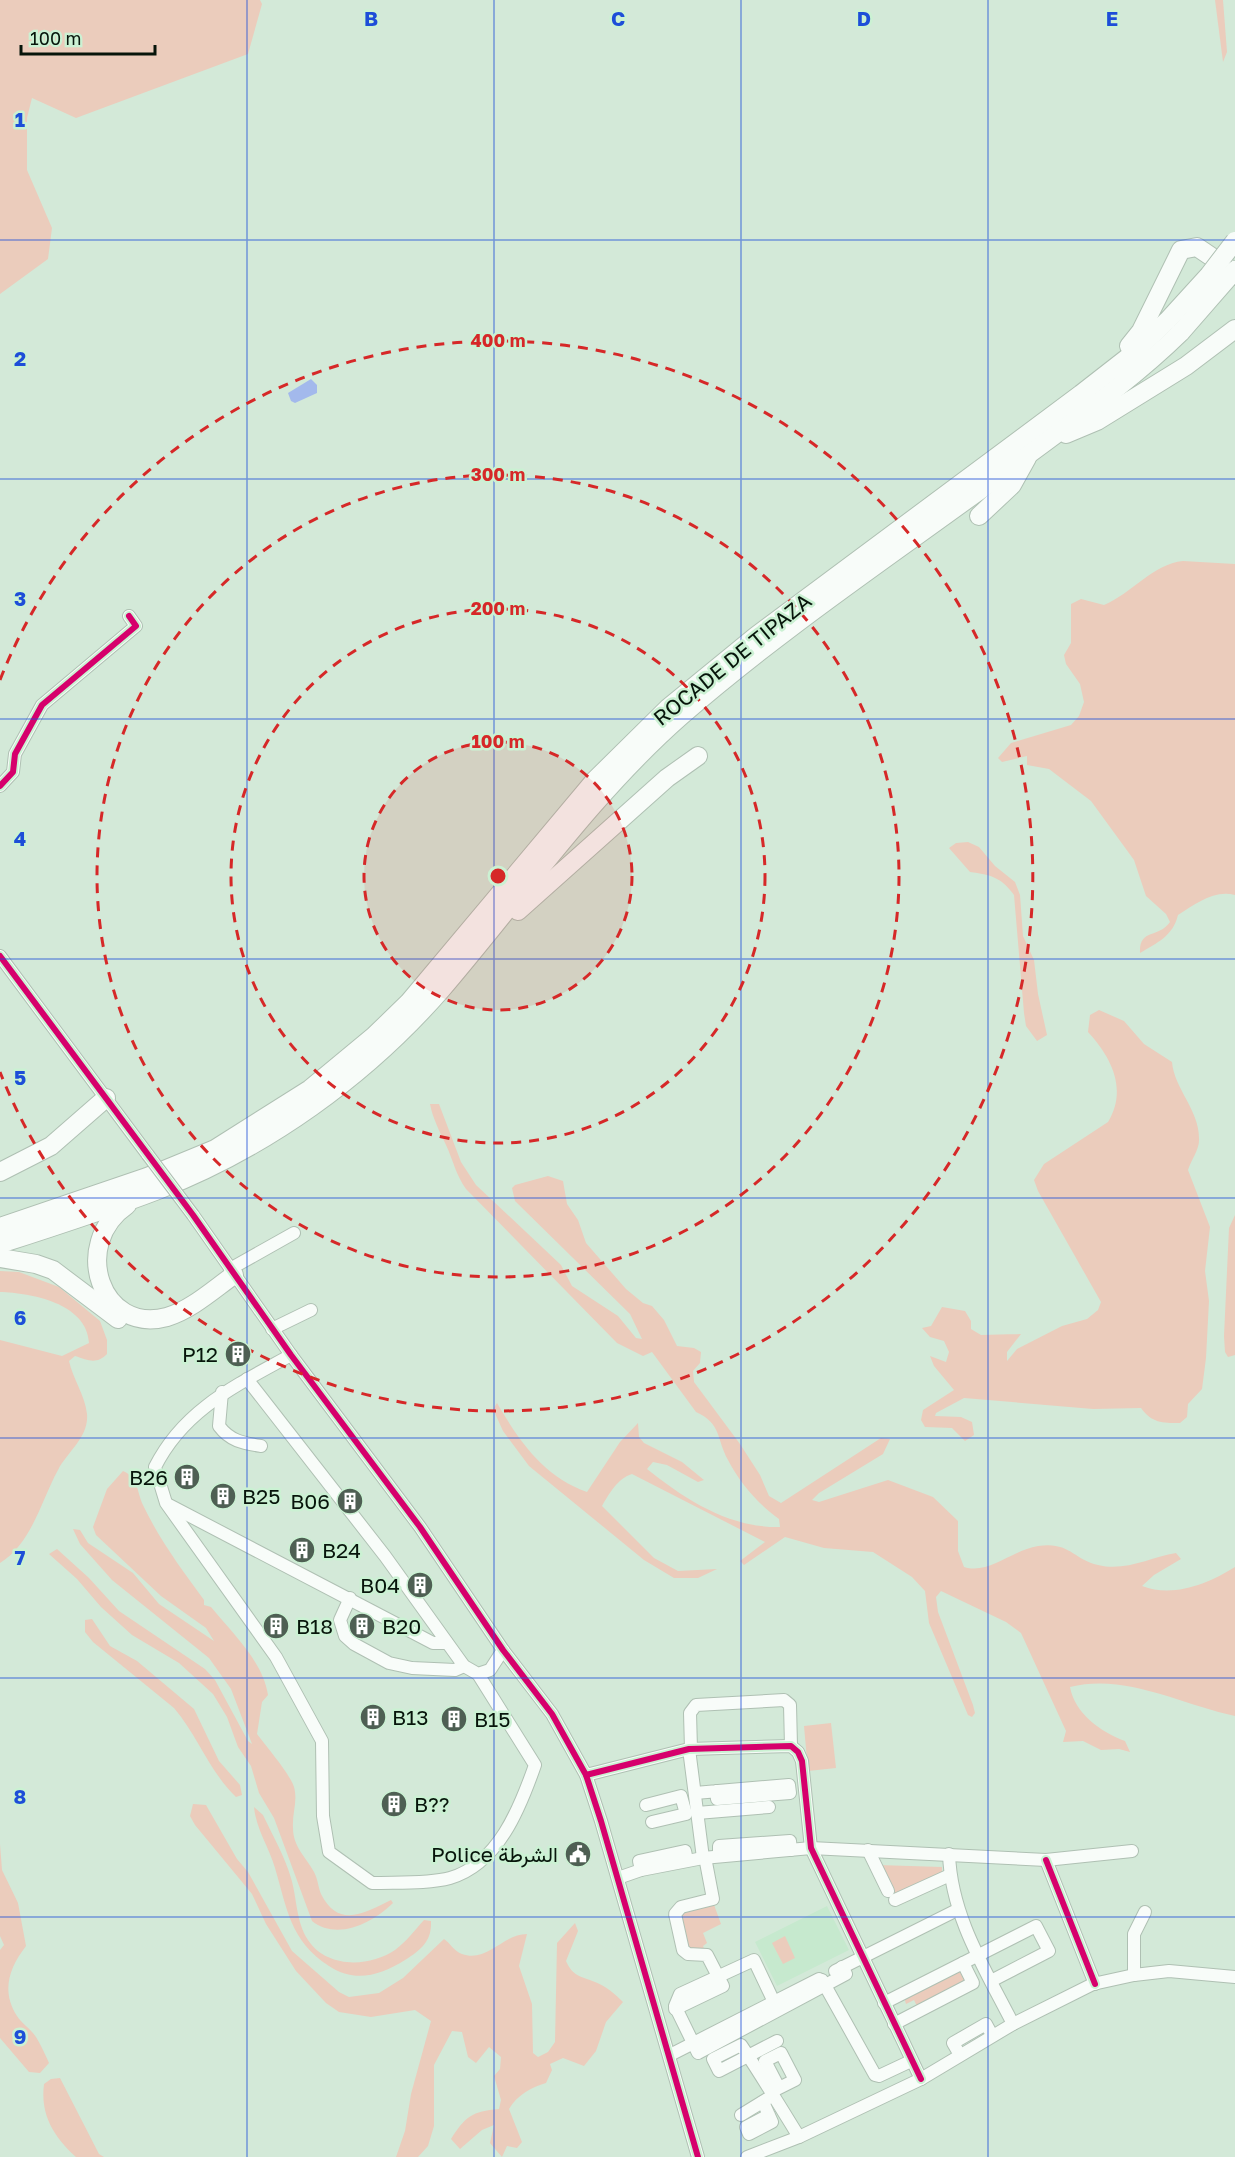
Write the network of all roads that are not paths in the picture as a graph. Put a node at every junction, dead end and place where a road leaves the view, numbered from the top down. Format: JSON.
{"nodes":[{"id":1,"x":1235,"y":241,"type":"edge"},
{"id":2,"x":1235,"y":272,"type":"edge"},
{"id":3,"x":1174,"y":326,"type":"junction"},
{"id":4,"x":1235,"y":329,"type":"edge"},
{"id":5,"x":1118,"y":365,"type":"junction"},
{"id":6,"x":1052,"y":437,"type":"junction"},
{"id":7,"x":1028,"y":455,"type":"junction"},
{"id":8,"x":980,"y":516,"type":"dead end"},
{"id":9,"x":129,"y":616,"type":"dead end"},
{"id":10,"x":698,"y":756,"type":"dead end"},
{"id":11,"x":0,"y":786,"type":"edge"},
{"id":12,"x":483,"y":938,"type":"junction"},
{"id":13,"x":0,"y":956,"type":"edge"},
{"id":14,"x":106,"y":1098,"type":"junction"},
{"id":15,"x":0,"y":1172,"type":"edge"},
{"id":16,"x":160,"y":1189,"type":"junction"},
{"id":17,"x":0,"y":1227,"type":"edge"},
{"id":18,"x":294,"y":1233,"type":"dead end"},
{"id":19,"x":0,"y":1244,"type":"edge"},
{"id":20,"x":0,"y":1258,"type":"edge"},
{"id":21,"x":234,"y":1276,"type":"junction"},
{"id":22,"x":310,"y":1310,"type":"dead end"},
{"id":23,"x":272,"y":1329,"type":"junction"},
{"id":24,"x":291,"y":1355,"type":"junction"},
{"id":25,"x":247,"y":1379,"type":"junction"},
{"id":26,"x":222,"y":1392,"type":"junction"},
{"id":27,"x":261,"y":1446,"type":"dead end"},
{"id":28,"x":166,"y":1503,"type":"junction"},
{"id":29,"x":350,"y":1598,"type":"junction"},
{"id":30,"x":447,"y":1643,"type":"junction"},
{"id":31,"x":503,"y":1650,"type":"junction"},
{"id":32,"x":464,"y":1665,"type":"junction"},
{"id":33,"x":478,"y":1674,"type":"junction"},
{"id":34,"x":791,"y":1732,"type":"junction"},
{"id":35,"x":784,"y":1746,"type":"junction"},
{"id":36,"x":690,"y":1749,"type":"junction"},
{"id":37,"x":800,"y":1756,"type":"junction"},
{"id":38,"x":586,"y":1775,"type":"junction"},
{"id":39,"x":716,"y":1791,"type":"junction"},
{"id":40,"x":693,"y":1803,"type":"junction"},
{"id":41,"x":646,"y":1805,"type":"dead end"},
{"id":42,"x":768,"y":1807,"type":"dead end"},
{"id":43,"x":652,"y":1822,"type":"dead end"},
{"id":44,"x":811,"y":1848,"type":"junction"},
{"id":45,"x":868,"y":1850,"type":"junction"},
{"id":46,"x":1132,"y":1851,"type":"dead end"},
{"id":47,"x":949,"y":1854,"type":"junction"},
{"id":48,"x":704,"y":1858,"type":"junction"},
{"id":49,"x":1046,"y":1860,"type":"junction"},
{"id":50,"x":950,"y":1875,"type":"junction"},
{"id":51,"x":618,"y":1878,"type":"junction"},
{"id":52,"x":957,"y":1910,"type":"junction"},
{"id":53,"x":1145,"y":1912,"type":"dead end"},
{"id":54,"x":978,"y":1955,"type":"junction"},
{"id":55,"x":862,"y":1957,"type":"junction"},
{"id":56,"x":961,"y":1964,"type":"junction"},
{"id":57,"x":1134,"y":1975,"type":"junction"},
{"id":58,"x":718,"y":1976,"type":"junction"},
{"id":59,"x":1235,"y":1977,"type":"edge"},
{"id":60,"x":991,"y":1981,"type":"junction"},
{"id":61,"x":823,"y":1982,"type":"junction"},
{"id":62,"x":1095,"y":1984,"type":"junction"},
{"id":63,"x":774,"y":2002,"type":"junction"},
{"id":64,"x":884,"y":2003,"type":"junction"},
{"id":65,"x":894,"y":2024,"type":"junction"},
{"id":66,"x":1013,"y":2024,"type":"junction"},
{"id":67,"x":777,"y":2041,"type":"dead end"},
{"id":68,"x":693,"y":2043,"type":"junction"},
{"id":69,"x":767,"y":2053,"type":"junction"},
{"id":70,"x":669,"y":2055,"type":"junction"},
{"id":71,"x":911,"y":2061,"type":"junction"},
{"id":72,"x":921,"y":2079,"type":"junction"},
{"id":73,"x":774,"y":2093,"type":"junction"},
{"id":74,"x":741,"y":2115,"type":"dead end"},
{"id":75,"x":769,"y":2115,"type":"dead end"},
{"id":76,"x":799,"y":2137,"type":"junction"},
{"id":77,"x":698,"y":2157,"type":"edge"},
{"id":78,"x":747,"y":2157,"type":"edge"}],
"edges":[{"from":1,"to":3,"type":"highway","name":"ROCADE DE TIPAZA","bridge":true},
{"from":2,"to":3,"type":"highway","name":"ROCADE DE TIPAZA","bridge":true},
{"from":2,"to":5,"type":"highway"},
{"from":3,"to":5,"type":"highway","name":"ROCADE DE TIPAZA"},
{"from":3,"to":6,"type":"highway","name":"ROCADE DE TIPAZA"},
{"from":4,"to":6,"type":"highway"},
{"from":5,"to":17,"type":"highway","name":"ROCADE DE TIPAZA"},
{"from":6,"to":7,"type":"highway","name":"ROCADE DE TIPAZA"},
{"from":7,"to":8,"type":"highway"},
{"from":7,"to":12,"type":"highway","name":"ROCADE DE TIPAZA"},
{"from":9,"to":11,"type":"street"},
{"from":10,"to":12,"type":"highway"},
{"from":12,"to":16,"type":"highway","name":"ROCADE DE TIPAZA"},
{"from":13,"to":14,"type":"street"},
{"from":14,"to":15,"type":"highway"},
{"from":14,"to":21,"type":"street","bridge":true},
{"from":16,"to":19,"type":"highway","name":"ROCADE DE TIPAZA"},
{"from":16,"to":21,"type":"highway"},
{"from":18,"to":21,"type":"street"},
{"from":20,"to":21,"type":"highway"},
{"from":21,"to":23,"type":"street"},
{"from":22,"to":23,"type":"street"},
{"from":23,"to":24,"type":"street"},
{"from":24,"to":25,"type":"street"},
{"from":24,"to":31,"type":"street"},
{"from":25,"to":26,"type":"street"},
{"from":25,"to":30,"type":"street"},
{"from":26,"to":27,"type":"street"},
{"from":26,"to":28,"type":"street"},
{"from":28,"to":29,"type":"street"},
{"from":28,"to":33,"type":"street"},
{"from":29,"to":30,"type":"street"},
{"from":29,"to":32,"type":"street"},
{"from":30,"to":32,"type":"street"},
{"from":31,"to":33,"type":"street"},
{"from":31,"to":38,"type":"street"},
{"from":32,"to":33,"type":"street"},
{"from":34,"to":35,"type":"street"},
{"from":34,"to":36,"type":"street"},
{"from":34,"to":37,"type":"street"},
{"from":35,"to":36,"type":"street"},
{"from":35,"to":37,"type":"street"},
{"from":36,"to":38,"type":"street"},
{"from":36,"to":40,"type":"street"},
{"from":37,"to":44,"type":"street"},
{"from":38,"to":51,"type":"street"},
{"from":39,"to":39,"type":"street"},
{"from":39,"to":40,"type":"street"},
{"from":40,"to":41,"type":"street"},
{"from":40,"to":42,"type":"street"},
{"from":40,"to":43,"type":"street"},
{"from":40,"to":48,"type":"street"},
{"from":44,"to":45,"type":"street"},
{"from":44,"to":48,"type":"street"},
{"from":44,"to":55,"type":"street"},
{"from":45,"to":47,"type":"street"},
{"from":45,"to":50,"type":"street"},
{"from":46,"to":49,"type":"street"},
{"from":47,"to":49,"type":"street"},
{"from":47,"to":50,"type":"street"},
{"from":48,"to":51,"type":"street"},
{"from":48,"to":58,"type":"street"},
{"from":49,"to":62,"type":"street"},
{"from":50,"to":52,"type":"street"},
{"from":51,"to":70,"type":"street"},
{"from":52,"to":54,"type":"street"},
{"from":52,"to":55,"type":"street"},
{"from":53,"to":57,"type":"street"},
{"from":54,"to":56,"type":"street"},
{"from":54,"to":60,"type":"street"},
{"from":54,"to":60,"type":"street"},
{"from":55,"to":61,"type":"street"},
{"from":55,"to":64,"type":"street"},
{"from":56,"to":64,"type":"street"},
{"from":56,"to":65,"type":"street"},
{"from":57,"to":59,"type":"street"},
{"from":57,"to":62,"type":"street"},
{"from":58,"to":63,"type":"street"},
{"from":58,"to":68,"type":"street"},
{"from":60,"to":66,"type":"street"},
{"from":61,"to":63,"type":"street"},
{"from":61,"to":68,"type":"street"},
{"from":61,"to":71,"type":"street"},
{"from":62,"to":66,"type":"street"},
{"from":63,"to":68,"type":"street"},
{"from":64,"to":65,"type":"street"},
{"from":65,"to":71,"type":"street"},
{"from":66,"to":72,"type":"street"},
{"from":67,"to":69,"type":"street"},
{"from":68,"to":70,"type":"street"},
{"from":69,"to":73,"type":"street"},
{"from":69,"to":73,"type":"street"},
{"from":70,"to":77,"type":"street"},
{"from":71,"to":72,"type":"street"},
{"from":72,"to":76,"type":"street"},
{"from":73,"to":74,"type":"street"},
{"from":73,"to":75,"type":"street"},
{"from":73,"to":76,"type":"street"},
{"from":76,"to":78,"type":"street"}]}
